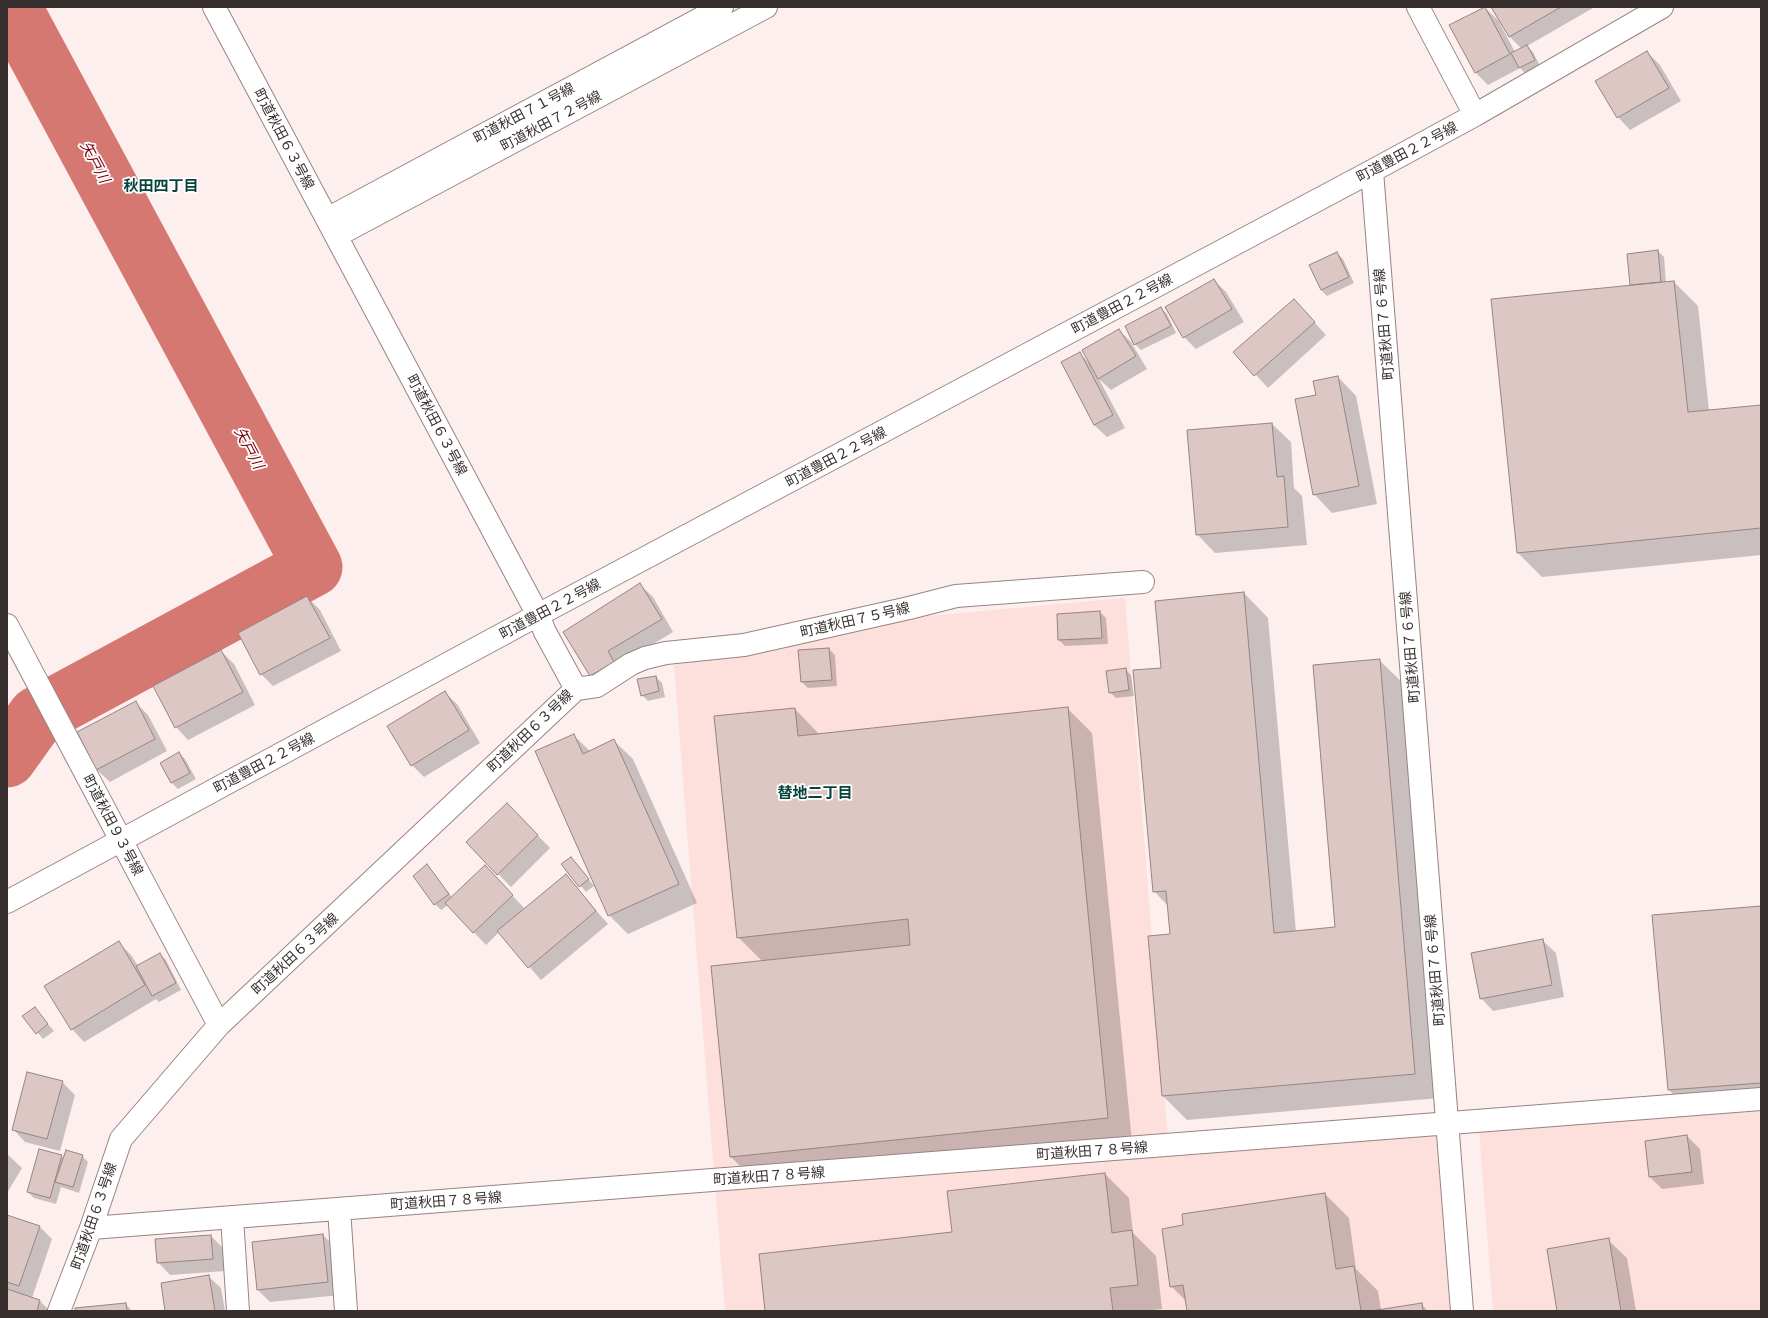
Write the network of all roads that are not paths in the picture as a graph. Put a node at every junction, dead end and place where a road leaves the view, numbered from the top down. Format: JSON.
{"nodes":[{"id":1,"x":214,"y":7,"type":"edge"},
{"id":2,"x":722,"y":7,"type":"edge"},
{"id":3,"x":766,"y":7,"type":"edge"},
{"id":4,"x":1418,"y":7,"type":"edge"},
{"id":5,"x":1662,"y":7,"type":"edge"},
{"id":6,"x":1475,"y":115,"type":"junction"},
{"id":7,"x":1372,"y":171,"type":"junction"},
{"id":8,"x":331,"y":227,"type":"junction"},
{"id":9,"x":1143,"y":582,"type":"dead end"},
{"id":10,"x":538,"y":615,"type":"junction"},
{"id":11,"x":7,"y":625,"type":"edge"},
{"id":12,"x":576,"y":689,"type":"junction"},
{"id":13,"x":121,"y":840,"type":"junction"},
{"id":14,"x":7,"y":902,"type":"edge"},
{"id":15,"x":219,"y":1025,"type":"junction"},
{"id":16,"x":1761,"y":1099,"type":"edge"},
{"id":17,"x":1447,"y":1124,"type":"junction"},
{"id":18,"x":339,"y":1209,"type":"junction"},
{"id":19,"x":232,"y":1217,"type":"junction"},
{"id":20,"x":91,"y":1228,"type":"junction"},
{"id":21,"x":60,"y":1311,"type":"edge"},
{"id":22,"x":238,"y":1311,"type":"edge"},
{"id":23,"x":346,"y":1311,"type":"edge"},
{"id":24,"x":1462,"y":1311,"type":"edge"}],
"edges":[{"from":1,"to":8,"type":"street","name":"町道秋田６３号線"},
{"from":2,"to":8,"type":"street","name":"町道秋田７１号線"},
{"from":3,"to":8,"type":"street","name":"町道秋田７２号線"},
{"from":4,"to":6,"type":"street"},
{"from":5,"to":6,"type":"street","name":"町道豊田２２号線"},
{"from":6,"to":7,"type":"street","name":"町道豊田２２号線"},
{"from":7,"to":10,"type":"street","name":"町道豊田２２号線"},
{"from":7,"to":17,"type":"street","name":"町道秋田７６号線"},
{"from":8,"to":10,"type":"street","name":"町道秋田６３号線"},
{"from":9,"to":12,"type":"street","name":"町道秋田７５号線"},
{"from":10,"to":12,"type":"street","name":"町道秋田６３号線"},
{"from":10,"to":13,"type":"street","name":"町道豊田２２号線"},
{"from":11,"to":13,"type":"street","name":"町道秋田９３号線"},
{"from":12,"to":15,"type":"street","name":"町道秋田６３号線"},
{"from":13,"to":14,"type":"street","name":"町道豊田２２号線"},
{"from":13,"to":15,"type":"street","name":"町道秋田９３号線"},
{"from":15,"to":20,"type":"street","name":"町道秋田６３号線"},
{"from":16,"to":17,"type":"street","name":"町道秋田７８号線"},
{"from":17,"to":18,"type":"street","name":"町道秋田７８号線"},
{"from":17,"to":24,"type":"street","name":"町道秋田７６号線"},
{"from":18,"to":19,"type":"street","name":"町道秋田７８号線"},
{"from":18,"to":23,"type":"street"},
{"from":19,"to":20,"type":"street","name":"町道秋田７８号線"},
{"from":19,"to":22,"type":"street"},
{"from":20,"to":21,"type":"street","name":"町道秋田６３号線"}]}
